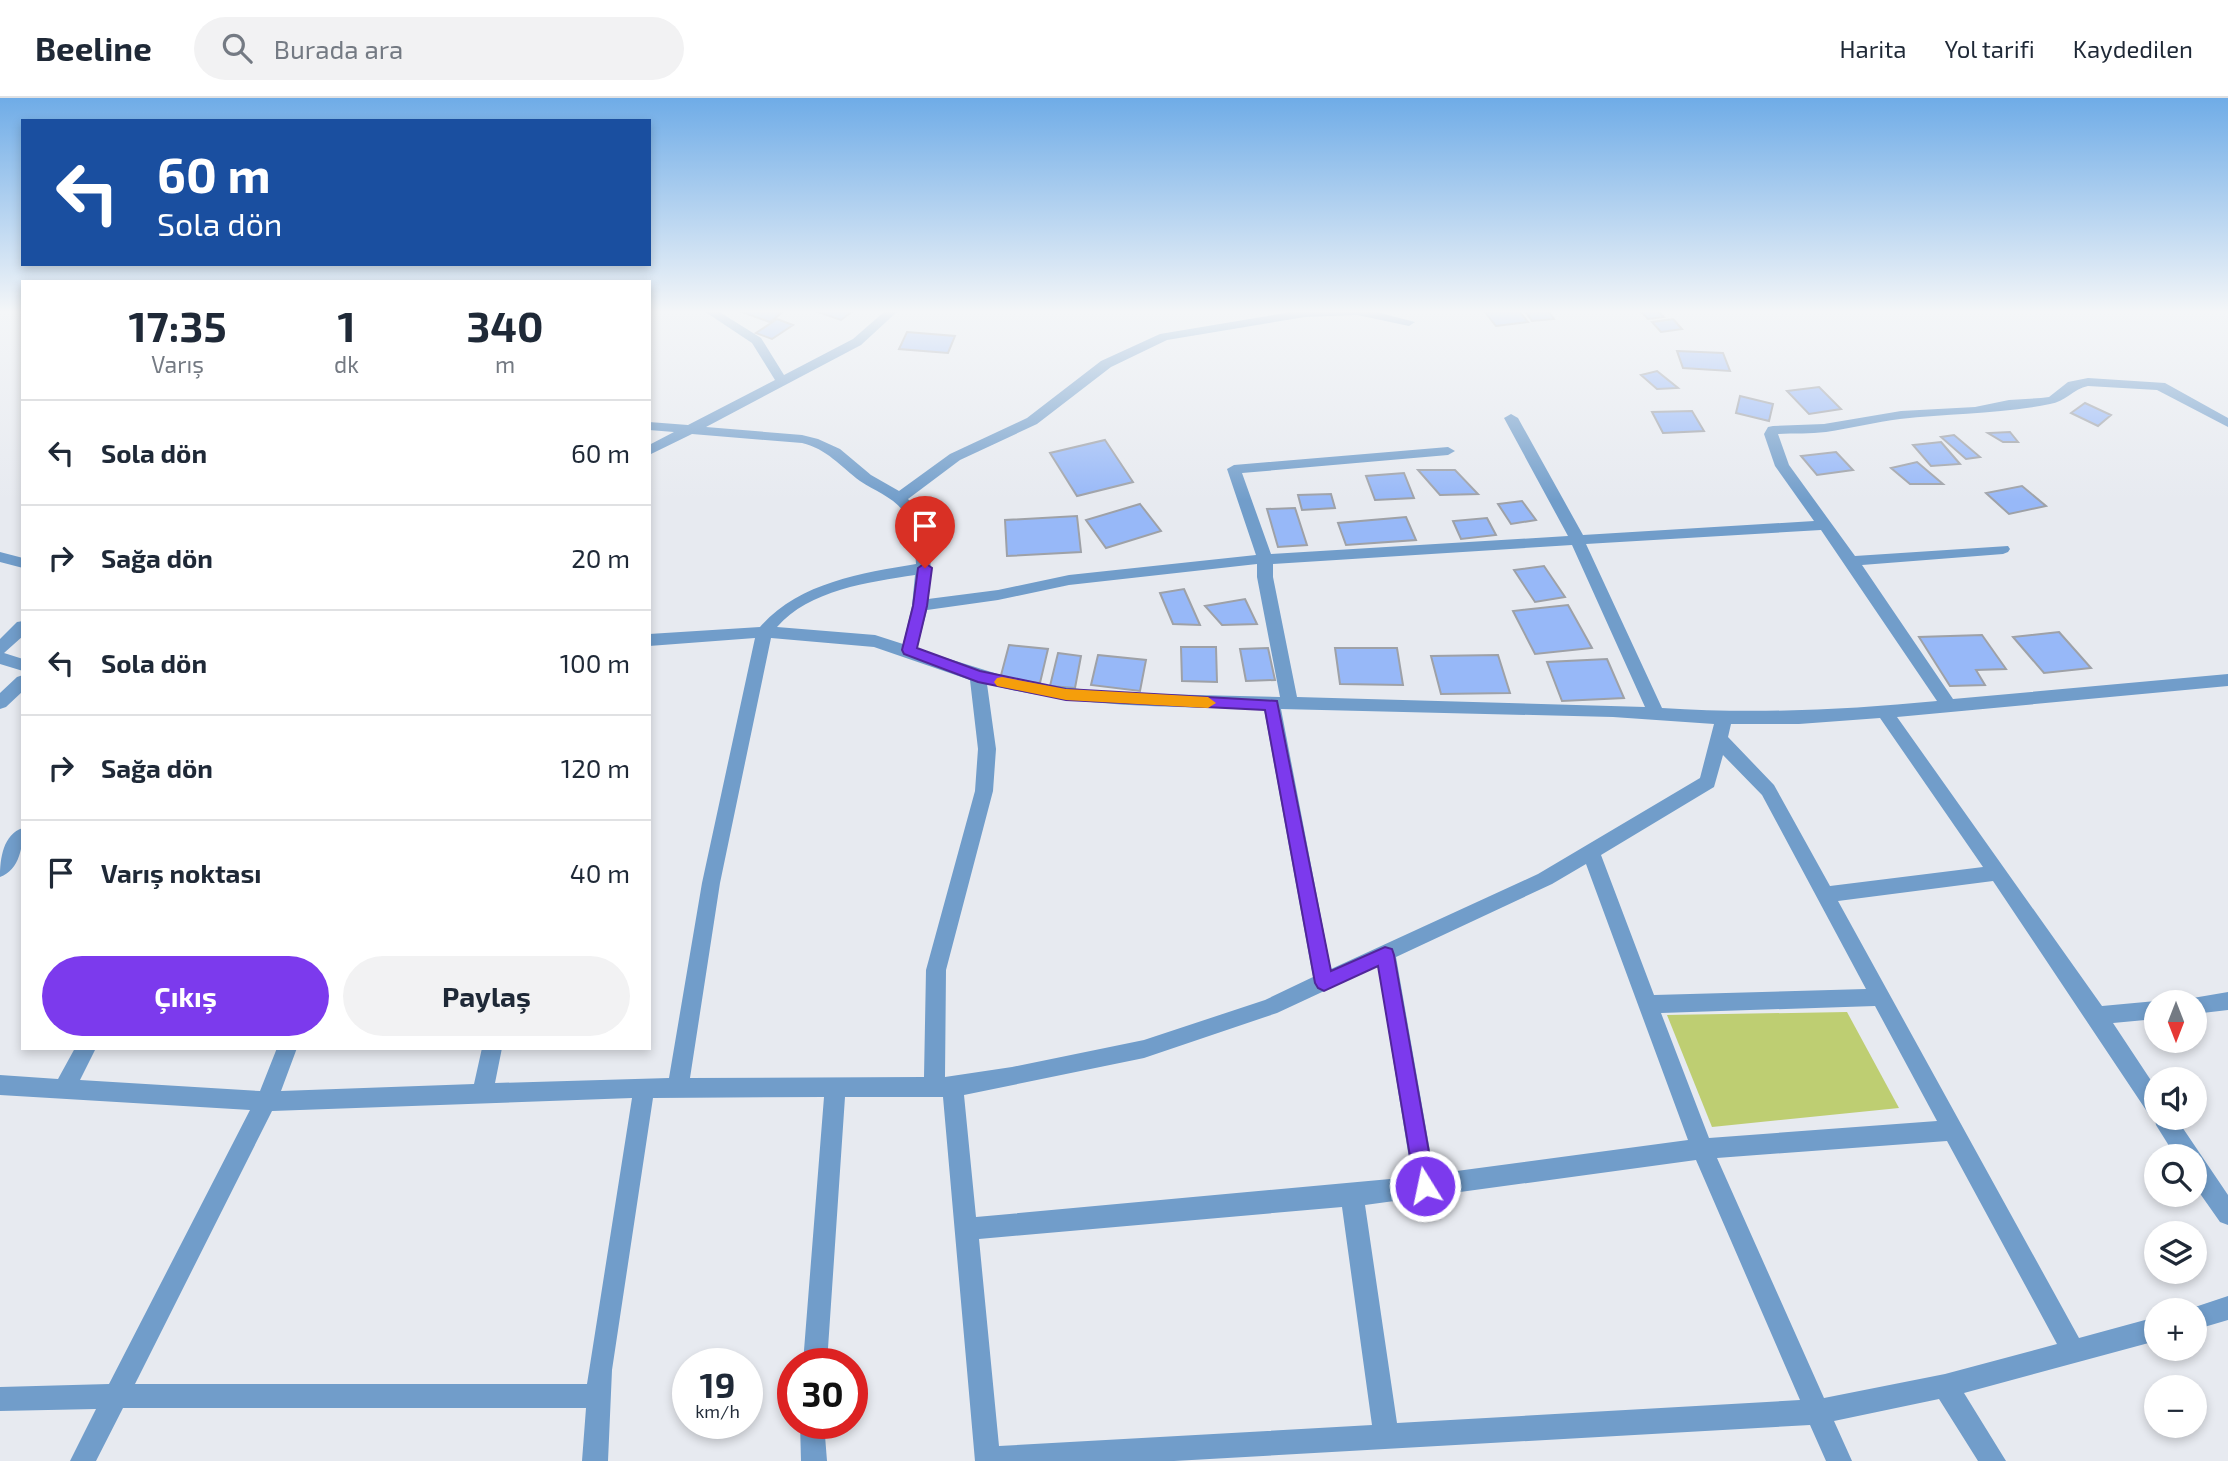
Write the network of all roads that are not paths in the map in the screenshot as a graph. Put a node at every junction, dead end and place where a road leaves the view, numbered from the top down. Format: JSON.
{"nodes":[{"id":1,"x":778,"y":375,"type":"edge"},
{"id":2,"x":792,"y":375,"type":"edge"},
{"id":3,"x":1092,"y":375,"type":"edge"},
{"id":4,"x":781,"y":380,"type":"junction"},
{"id":5,"x":1511,"y":418,"type":"dead end"},
{"id":6,"x":2228,"y":423,"type":"edge"},
{"id":7,"x":651,"y":426,"type":"edge"},
{"id":8,"x":694,"y":428,"type":"junction"},
{"id":9,"x":651,"y":450,"type":"edge"},
{"id":10,"x":1448,"y":451,"type":"dead end"},
{"id":11,"x":900,"y":498,"type":"junction"},
{"id":12,"x":1826,"y":525,"type":"junction"},
{"id":13,"x":1578,"y":540,"type":"junction"},
{"id":14,"x":2003,"y":549,"type":"dead end"},
{"id":15,"x":0,"y":557,"type":"edge"},
{"id":16,"x":1265,"y":559,"type":"junction"},
{"id":17,"x":1851,"y":561,"type":"junction"},
{"id":18,"x":21,"y":562,"type":"edge"},
{"id":19,"x":925,"y":568,"type":"junction"},
{"id":20,"x":920,"y":606,"type":"junction"},
{"id":21,"x":21,"y":628,"type":"edge"},
{"id":22,"x":764,"y":632,"type":"junction"},
{"id":23,"x":651,"y":640,"type":"edge"},
{"id":24,"x":0,"y":649,"type":"edge"},
{"id":25,"x":909,"y":650,"type":"junction"},
{"id":26,"x":0,"y":658,"type":"edge"},
{"id":27,"x":21,"y":664,"type":"edge"},
{"id":28,"x":978,"y":676,"type":"junction"},
{"id":29,"x":2228,"y":680,"type":"edge"},
{"id":30,"x":21,"y":683,"type":"edge"},
{"id":31,"x":0,"y":703,"type":"edge"},
{"id":32,"x":1281,"y":705,"type":"junction"},
{"id":33,"x":1948,"y":705,"type":"junction"},
{"id":34,"x":1884,"y":711,"type":"junction"},
{"id":35,"x":1656,"y":713,"type":"junction"},
{"id":36,"x":1724,"y":718,"type":"junction"},
{"id":37,"x":1719,"y":739,"type":"junction"},
{"id":38,"x":21,"y":838,"type":"edge"},
{"id":39,"x":1591,"y":852,"type":"junction"},
{"id":40,"x":0,"y":869,"type":"edge"},
{"id":41,"x":1998,"y":873,"type":"junction"},
{"id":42,"x":1825,"y":895,"type":"junction"},
{"id":43,"x":1385,"y":955,"type":"junction"},
{"id":44,"x":1324,"y":983,"type":"junction"},
{"id":45,"x":1880,"y":997,"type":"junction"},
{"id":46,"x":2228,"y":1001,"type":"edge"},
{"id":47,"x":2207,"y":1003,"type":"edge"},
{"id":48,"x":1647,"y":1004,"type":"junction"},
{"id":49,"x":2144,"y":1011,"type":"edge"},
{"id":50,"x":2097,"y":1016,"type":"junction"},
{"id":51,"x":85,"y":1050,"type":"edge"},
{"id":52,"x":286,"y":1050,"type":"edge"},
{"id":53,"x":492,"y":1050,"type":"edge"},
{"id":54,"x":0,"y":1085,"type":"edge"},
{"id":55,"x":835,"y":1087,"type":"junction"},
{"id":56,"x":943,"y":1087,"type":"junction"},
{"id":57,"x":64,"y":1088,"type":"junction"},
{"id":58,"x":644,"y":1088,"type":"junction"},
{"id":59,"x":678,"y":1088,"type":"junction"},
{"id":60,"x":2144,"y":1088,"type":"edge"},
{"id":61,"x":482,"y":1093,"type":"junction"},
{"id":62,"x":266,"y":1101,"type":"junction"},
{"id":63,"x":1952,"y":1130,"type":"junction"},
{"id":64,"x":1702,"y":1149,"type":"junction"},
{"id":65,"x":2207,"y":1183,"type":"edge"},
{"id":66,"x":1425,"y":1186,"type":"junction"},
{"id":67,"x":1352,"y":1195,"type":"junction"},
{"id":68,"x":2228,"y":1214,"type":"edge"},
{"id":69,"x":966,"y":1229,"type":"junction"},
{"id":70,"x":2228,"y":1308,"type":"edge"},
{"id":71,"x":2207,"y":1314,"type":"edge"},
{"id":72,"x":2144,"y":1332,"type":"edge"},
{"id":73,"x":816,"y":1348,"type":"edge"},
{"id":74,"x":2074,"y":1352,"type":"junction"},
{"id":75,"x":1945,"y":1386,"type":"junction"},
{"id":76,"x":116,"y":1396,"type":"junction"},
{"id":77,"x":599,"y":1396,"type":"junction"},
{"id":78,"x":0,"y":1399,"type":"edge"},
{"id":79,"x":1815,"y":1412,"type":"junction"},
{"id":80,"x":1386,"y":1437,"type":"junction"},
{"id":81,"x":813,"y":1439,"type":"edge"},
{"id":82,"x":988,"y":1460,"type":"edge"},
{"id":83,"x":83,"y":1461,"type":"edge"},
{"id":84,"x":595,"y":1461,"type":"edge"},
{"id":85,"x":814,"y":1461,"type":"edge"},
{"id":86,"x":1839,"y":1461,"type":"edge"},
{"id":87,"x":1993,"y":1461,"type":"edge"}],
"edges":[{"from":1,"to":4,"type":"street"},
{"from":2,"to":4,"type":"street"},
{"from":3,"to":11,"type":"street"},
{"from":4,"to":8,"type":"street"},
{"from":5,"to":13,"type":"street"},
{"from":6,"to":12,"type":"street"},
{"from":7,"to":8,"type":"street"},
{"from":8,"to":9,"type":"street"},
{"from":8,"to":11,"type":"street"},
{"from":10,"to":16,"type":"street"},
{"from":11,"to":19,"type":"street"},
{"from":12,"to":13,"type":"street"},
{"from":12,"to":17,"type":"street"},
{"from":13,"to":16,"type":"street"},
{"from":13,"to":35,"type":"street"},
{"from":14,"to":17,"type":"street"},
{"from":15,"to":18,"type":"street"},
{"from":16,"to":20,"type":"street"},
{"from":16,"to":32,"type":"street"},
{"from":17,"to":33,"type":"street"},
{"from":19,"to":20,"type":"street"},
{"from":19,"to":22,"type":"street"},
{"from":20,"to":25,"type":"street"},
{"from":21,"to":24,"type":"street"},
{"from":22,"to":23,"type":"street"},
{"from":22,"to":25,"type":"street"},
{"from":22,"to":59,"type":"street"},
{"from":25,"to":28,"type":"street"},
{"from":26,"to":27,"type":"street"},
{"from":28,"to":32,"type":"street"},
{"from":28,"to":56,"type":"street"},
{"from":29,"to":33,"type":"street"},
{"from":30,"to":31,"type":"street"},
{"from":32,"to":35,"type":"street"},
{"from":32,"to":44,"type":"street"},
{"from":33,"to":34,"type":"street"},
{"from":34,"to":36,"type":"street"},
{"from":34,"to":41,"type":"street"},
{"from":35,"to":36,"type":"street"},
{"from":36,"to":37,"type":"street"},
{"from":37,"to":39,"type":"street"},
{"from":37,"to":42,"type":"street"},
{"from":38,"to":40,"type":"street"},
{"from":39,"to":43,"type":"street"},
{"from":39,"to":48,"type":"street"},
{"from":41,"to":42,"type":"street"},
{"from":41,"to":50,"type":"street"},
{"from":42,"to":45,"type":"street"},
{"from":43,"to":44,"type":"street"},
{"from":43,"to":66,"type":"street"},
{"from":44,"to":56,"type":"street"},
{"from":45,"to":48,"type":"street"},
{"from":45,"to":63,"type":"street"},
{"from":46,"to":47,"type":"street"},
{"from":48,"to":64,"type":"street"},
{"from":49,"to":50,"type":"street"},
{"from":50,"to":60,"type":"street"},
{"from":51,"to":57,"type":"street"},
{"from":52,"to":62,"type":"street"},
{"from":53,"to":61,"type":"street"},
{"from":54,"to":57,"type":"street"},
{"from":55,"to":56,"type":"street"},
{"from":55,"to":59,"type":"street"},
{"from":55,"to":73,"type":"street"},
{"from":56,"to":69,"type":"street"},
{"from":57,"to":62,"type":"street"},
{"from":58,"to":59,"type":"street"},
{"from":58,"to":61,"type":"street"},
{"from":58,"to":77,"type":"street"},
{"from":61,"to":62,"type":"street"},
{"from":62,"to":76,"type":"street"},
{"from":63,"to":64,"type":"street"},
{"from":63,"to":74,"type":"street"},
{"from":64,"to":66,"type":"street"},
{"from":64,"to":79,"type":"street"},
{"from":65,"to":68,"type":"street"},
{"from":66,"to":67,"type":"street"},
{"from":67,"to":69,"type":"street"},
{"from":67,"to":80,"type":"street"},
{"from":69,"to":82,"type":"street"},
{"from":70,"to":71,"type":"street"},
{"from":72,"to":74,"type":"street"},
{"from":74,"to":75,"type":"street"},
{"from":75,"to":79,"type":"street"},
{"from":75,"to":87,"type":"street"},
{"from":76,"to":77,"type":"street"},
{"from":76,"to":78,"type":"street"},
{"from":76,"to":83,"type":"street"},
{"from":77,"to":84,"type":"street"},
{"from":79,"to":80,"type":"street"},
{"from":79,"to":86,"type":"street"},
{"from":80,"to":82,"type":"street"},
{"from":81,"to":85,"type":"street"}]}
